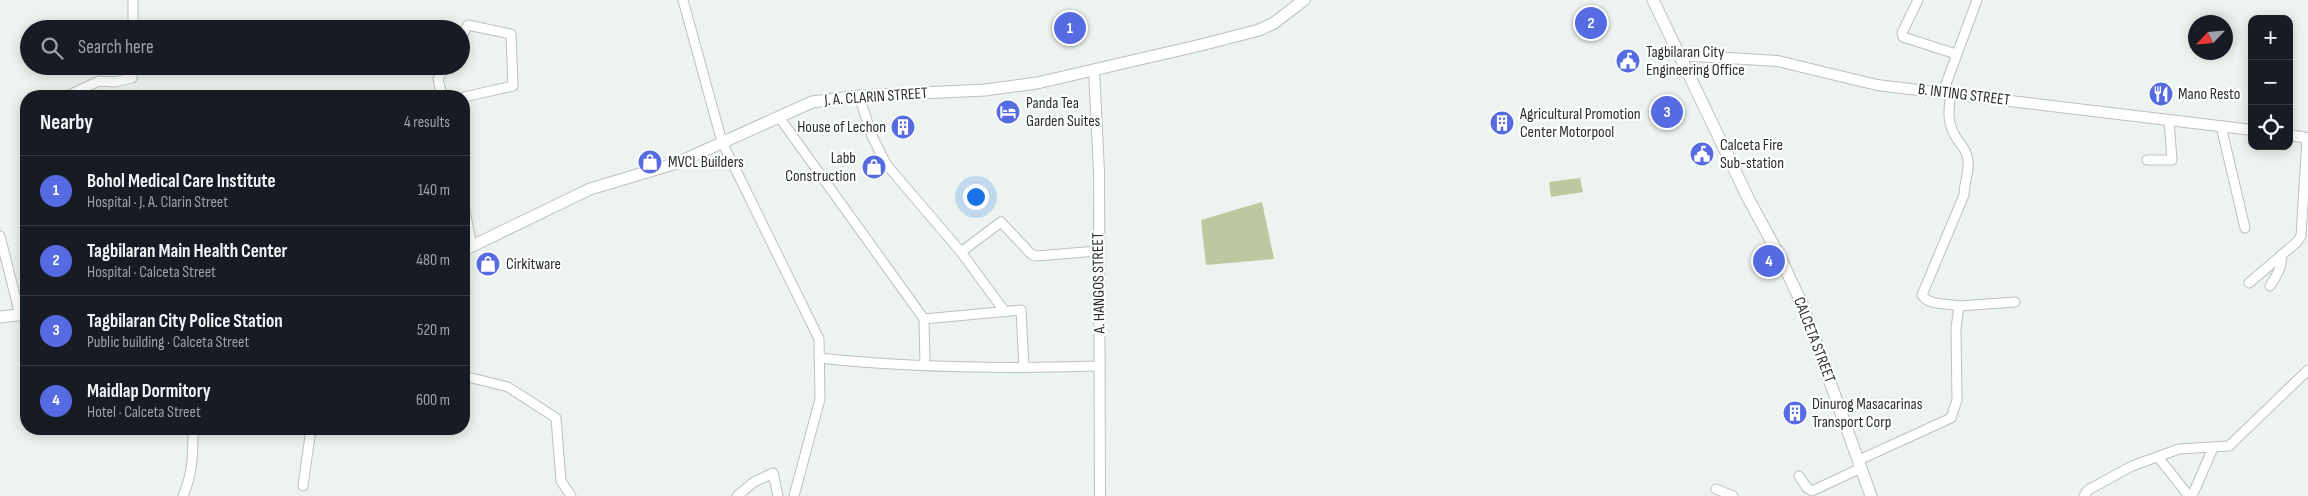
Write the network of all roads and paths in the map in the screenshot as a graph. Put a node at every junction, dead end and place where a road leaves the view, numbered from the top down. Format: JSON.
{"nodes":[{"id":1,"x":133,"y":0,"type":"edge"},
{"id":2,"x":684,"y":0,"type":"edge"},
{"id":3,"x":1304,"y":0,"type":"edge"},
{"id":4,"x":1653,"y":0,"type":"edge"},
{"id":5,"x":1918,"y":0,"type":"edge"},
{"id":6,"x":1977,"y":0,"type":"edge"},
{"id":7,"x":133,"y":20,"type":"edge"},
{"id":8,"x":470,"y":25,"type":"edge"},
{"id":9,"x":1956,"y":54,"type":"junction"},
{"id":10,"x":1678,"y":55,"type":"junction"},
{"id":11,"x":1094,"y":70,"type":"junction"},
{"id":12,"x":132,"y":75,"type":"edge"},
{"id":13,"x":440,"y":75,"type":"edge"},
{"id":14,"x":80,"y":90,"type":"edge"},
{"id":15,"x":441,"y":90,"type":"edge"},
{"id":16,"x":1947,"y":93,"type":"junction"},
{"id":17,"x":470,"y":96,"type":"edge"},
{"id":18,"x":859,"y":96,"type":"junction"},
{"id":19,"x":779,"y":117,"type":"junction"},
{"id":20,"x":2169,"y":120,"type":"junction"},
{"id":21,"x":2222,"y":126,"type":"junction"},
{"id":22,"x":2248,"y":129,"type":"edge"},
{"id":23,"x":2293,"y":136,"type":"edge"},
{"id":24,"x":2307,"y":138,"type":"edge"},
{"id":25,"x":722,"y":142,"type":"junction"},
{"id":26,"x":2146,"y":160,"type":"dead end"},
{"id":27,"x":2245,"y":228,"type":"dead end"},
{"id":28,"x":0,"y":236,"type":"edge"},
{"id":29,"x":470,"y":247,"type":"edge"},
{"id":30,"x":1098,"y":251,"type":"junction"},
{"id":31,"x":961,"y":252,"type":"junction"},
{"id":32,"x":2281,"y":255,"type":"junction"},
{"id":33,"x":2264,"y":271,"type":"junction"},
{"id":34,"x":2249,"y":283,"type":"dead end"},
{"id":35,"x":2015,"y":302,"type":"dead end"},
{"id":36,"x":20,"y":305,"type":"edge"},
{"id":37,"x":1959,"y":306,"type":"junction"},
{"id":38,"x":1005,"y":312,"type":"junction"},
{"id":39,"x":20,"y":315,"type":"edge"},
{"id":40,"x":0,"y":317,"type":"edge"},
{"id":41,"x":924,"y":319,"type":"junction"},
{"id":42,"x":819,"y":358,"type":"junction"},
{"id":43,"x":925,"y":365,"type":"junction"},
{"id":44,"x":1100,"y":366,"type":"junction"},
{"id":45,"x":1024,"y":368,"type":"junction"},
{"id":46,"x":2308,"y":370,"type":"edge"},
{"id":47,"x":470,"y":378,"type":"edge"},
{"id":48,"x":193,"y":435,"type":"edge"},
{"id":49,"x":310,"y":435,"type":"edge"},
{"id":50,"x":2213,"y":448,"type":"junction"},
{"id":51,"x":2158,"y":457,"type":"junction"},
{"id":52,"x":1860,"y":464,"type":"junction"},
{"id":53,"x":1799,"y":476,"type":"dead end"},
{"id":54,"x":303,"y":486,"type":"dead end"},
{"id":55,"x":1716,"y":489,"type":"dead end"},
{"id":56,"x":183,"y":496,"type":"edge"},
{"id":57,"x":571,"y":496,"type":"edge"},
{"id":58,"x":737,"y":496,"type":"edge"},
{"id":59,"x":778,"y":496,"type":"edge"},
{"id":60,"x":794,"y":496,"type":"edge"},
{"id":61,"x":1100,"y":496,"type":"edge"},
{"id":62,"x":1733,"y":496,"type":"edge"},
{"id":63,"x":1871,"y":496,"type":"edge"},
{"id":64,"x":2084,"y":496,"type":"edge"},
{"id":65,"x":2191,"y":496,"type":"edge"}],
"edges":[{"from":1,"to":7,"type":"street"},
{"from":2,"to":25,"type":"street"},
{"from":3,"to":11,"type":"main road","name":"J. A. CLARIN STREET"},
{"from":4,"to":10,"type":"main road","name":"CALCETA STREET"},
{"from":5,"to":9,"type":"street"},
{"from":6,"to":9,"type":"street"},
{"from":8,"to":17,"type":"street"},
{"from":9,"to":16,"type":"street"},
{"from":10,"to":16,"type":"street","name":"B. INTING STREET"},
{"from":10,"to":52,"type":"main road","name":"CALCETA STREET"},
{"from":11,"to":18,"type":"main road","name":"J. A. CLARIN STREET"},
{"from":11,"to":30,"type":"street","name":"A. HANGOS STREET"},
{"from":12,"to":14,"type":"street"},
{"from":13,"to":15,"type":"street"},
{"from":16,"to":20,"type":"street","name":"B. INTING STREET"},
{"from":16,"to":37,"type":"street"},
{"from":18,"to":19,"type":"main road","name":"J. A. CLARIN STREET"},
{"from":18,"to":31,"type":"street"},
{"from":19,"to":25,"type":"main road","name":"J. A. CLARIN STREET"},
{"from":19,"to":41,"type":"street"},
{"from":20,"to":21,"type":"street","name":"B. INTING STREET"},
{"from":20,"to":26,"type":"street"},
{"from":21,"to":22,"type":"street","name":"B. INTING STREET"},
{"from":21,"to":27,"type":"street"},
{"from":23,"to":24,"type":"street"},
{"from":24,"to":32,"type":"street"},
{"from":25,"to":29,"type":"main road","name":"J. A. CLARIN STREET"},
{"from":25,"to":42,"type":"street"},
{"from":28,"to":36,"type":"street"},
{"from":30,"to":31,"type":"street"},
{"from":30,"to":44,"type":"street","name":"A. HANGOS STREET"},
{"from":31,"to":38,"type":"street"},
{"from":32,"to":33,"type":"street"},
{"from":32,"to":33,"type":"street"},
{"from":33,"to":34,"type":"street"},
{"from":35,"to":37,"type":"street"},
{"from":37,"to":52,"type":"street"},
{"from":38,"to":41,"type":"street"},
{"from":38,"to":45,"type":"street"},
{"from":39,"to":40,"type":"main road"},
{"from":41,"to":43,"type":"street"},
{"from":42,"to":43,"type":"street"},
{"from":42,"to":60,"type":"street"},
{"from":43,"to":45,"type":"street"},
{"from":44,"to":45,"type":"street"},
{"from":44,"to":61,"type":"street","name":"A. HANGOS STREET"},
{"from":46,"to":50,"type":"street"},
{"from":47,"to":57,"type":"street"},
{"from":48,"to":56,"type":"street"},
{"from":49,"to":54,"type":"street"},
{"from":50,"to":51,"type":"street"},
{"from":50,"to":65,"type":"street"},
{"from":51,"to":64,"type":"street"},
{"from":51,"to":65,"type":"street"},
{"from":52,"to":53,"type":"street"},
{"from":52,"to":63,"type":"main road","name":"CALCETA STREET"},
{"from":55,"to":62,"type":"street"},
{"from":58,"to":59,"type":"street"}]}
